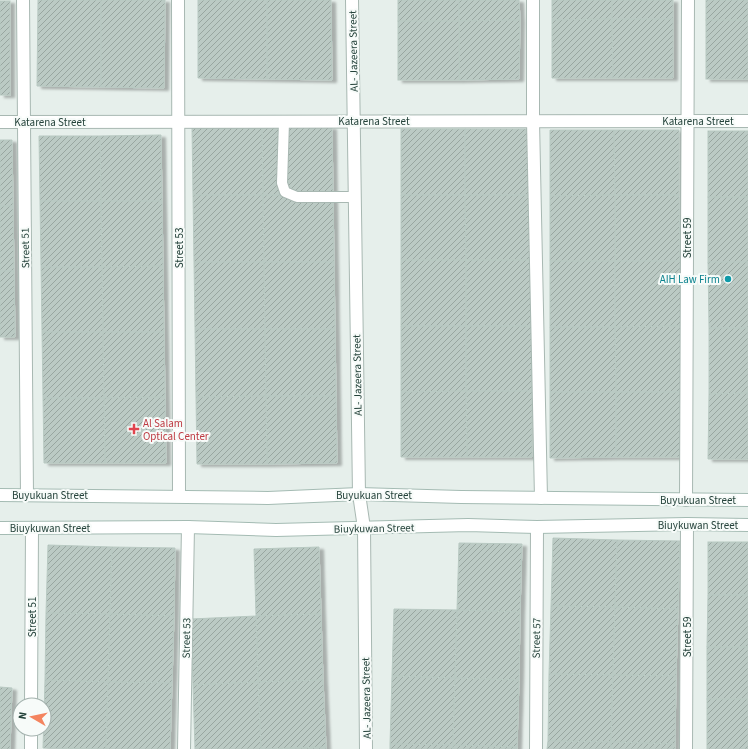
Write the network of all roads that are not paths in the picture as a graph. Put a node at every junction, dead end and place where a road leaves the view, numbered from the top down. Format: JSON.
{"nodes":[{"id":1,"x":23,"y":0,"type":"edge"},
{"id":2,"x":178,"y":0,"type":"edge"},
{"id":3,"x":352,"y":0,"type":"edge"},
{"id":4,"x":533,"y":0,"type":"edge"},
{"id":5,"x":688,"y":0,"type":"edge"},
{"id":6,"x":748,"y":120,"type":"edge"},
{"id":7,"x":532,"y":121,"type":"junction"},
{"id":8,"x":688,"y":121,"type":"junction"},
{"id":9,"x":0,"y":122,"type":"edge"},
{"id":10,"x":24,"y":122,"type":"junction"},
{"id":11,"x":178,"y":122,"type":"junction"},
{"id":12,"x":284,"y":122,"type":"junction"},
{"id":13,"x":354,"y":122,"type":"junction"},
{"id":14,"x":354,"y":197,"type":"junction"},
{"id":15,"x":358,"y":494,"type":"junction"},
{"id":16,"x":0,"y":495,"type":"edge"},
{"id":17,"x":27,"y":495,"type":"junction"},
{"id":18,"x":179,"y":496,"type":"junction"},
{"id":19,"x":541,"y":498,"type":"junction"},
{"id":20,"x":686,"y":500,"type":"junction"},
{"id":21,"x":748,"y":500,"type":"edge"},
{"id":22,"x":687,"y":524,"type":"junction"},
{"id":23,"x":748,"y":526,"type":"edge"},
{"id":24,"x":0,"y":528,"type":"edge"},
{"id":25,"x":188,"y":528,"type":"junction"},
{"id":26,"x":364,"y":528,"type":"junction"},
{"id":27,"x":537,"y":528,"type":"junction"},
{"id":28,"x":32,"y":529,"type":"junction"},
{"id":29,"x":31,"y":697,"type":"edge"},
{"id":30,"x":31,"y":737,"type":"edge"},
{"id":31,"x":31,"y":749,"type":"edge"},
{"id":32,"x":184,"y":749,"type":"edge"},
{"id":33,"x":366,"y":749,"type":"edge"},
{"id":34,"x":536,"y":749,"type":"edge"},
{"id":35,"x":686,"y":749,"type":"edge"}],
"edges":[{"from":1,"to":10,"type":"street","name":"Street 51"},
{"from":2,"to":11,"type":"street","name":"Street 53"},
{"from":3,"to":13,"type":"street","name":"AL- Jazeera Street"},
{"from":4,"to":7,"type":"street"},
{"from":5,"to":8,"type":"street","name":"Street 59"},
{"from":6,"to":8,"type":"street","name":"Katarena Street"},
{"from":7,"to":8,"type":"street","name":"Katarena Street"},
{"from":7,"to":13,"type":"street","name":"Katarena Street"},
{"from":7,"to":19,"type":"street"},
{"from":8,"to":20,"type":"street","name":"Street 59"},
{"from":9,"to":10,"type":"street","name":"Katarena Street"},
{"from":10,"to":11,"type":"street","name":"Katarena Street"},
{"from":10,"to":17,"type":"street","name":"Street 51"},
{"from":11,"to":12,"type":"street","name":"Katarena Street"},
{"from":11,"to":18,"type":"street","name":"Street 53"},
{"from":12,"to":13,"type":"street","name":"Katarena Street"},
{"from":12,"to":14,"type":"lane"},
{"from":13,"to":14,"type":"street","name":"AL- Jazeera Street"},
{"from":14,"to":15,"type":"street","name":"AL- Jazeera Street"},
{"from":15,"to":18,"type":"street","name":"Buyukuan Street"},
{"from":15,"to":19,"type":"street","name":"Buyukuan Street"},
{"from":15,"to":26,"type":"street","name":"AL- Jazeera Street"},
{"from":16,"to":17,"type":"street","name":"Buyukuan Street"},
{"from":17,"to":18,"type":"street","name":"Buyukuan Street"},
{"from":19,"to":20,"type":"street","name":"Buyukuan Street"},
{"from":20,"to":21,"type":"street","name":"Buyukuan Street"},
{"from":22,"to":23,"type":"street","name":"Biuykuwan Street"},
{"from":22,"to":27,"type":"street","name":"Biuykuwan Street"},
{"from":22,"to":35,"type":"street","name":"Street 59"},
{"from":24,"to":28,"type":"street","name":"Biuykuwan Street"},
{"from":25,"to":26,"type":"street","name":"Biuykuwan Street"},
{"from":25,"to":28,"type":"street","name":"Biuykuwan Street"},
{"from":25,"to":32,"type":"street","name":"Street 53"},
{"from":26,"to":27,"type":"street","name":"Biuykuwan Street"},
{"from":26,"to":33,"type":"street","name":"AL- Jazeera Street"},
{"from":27,"to":34,"type":"street","name":"Street 57"},
{"from":28,"to":29,"type":"street","name":"Street 51"},
{"from":30,"to":31,"type":"street"}]}
